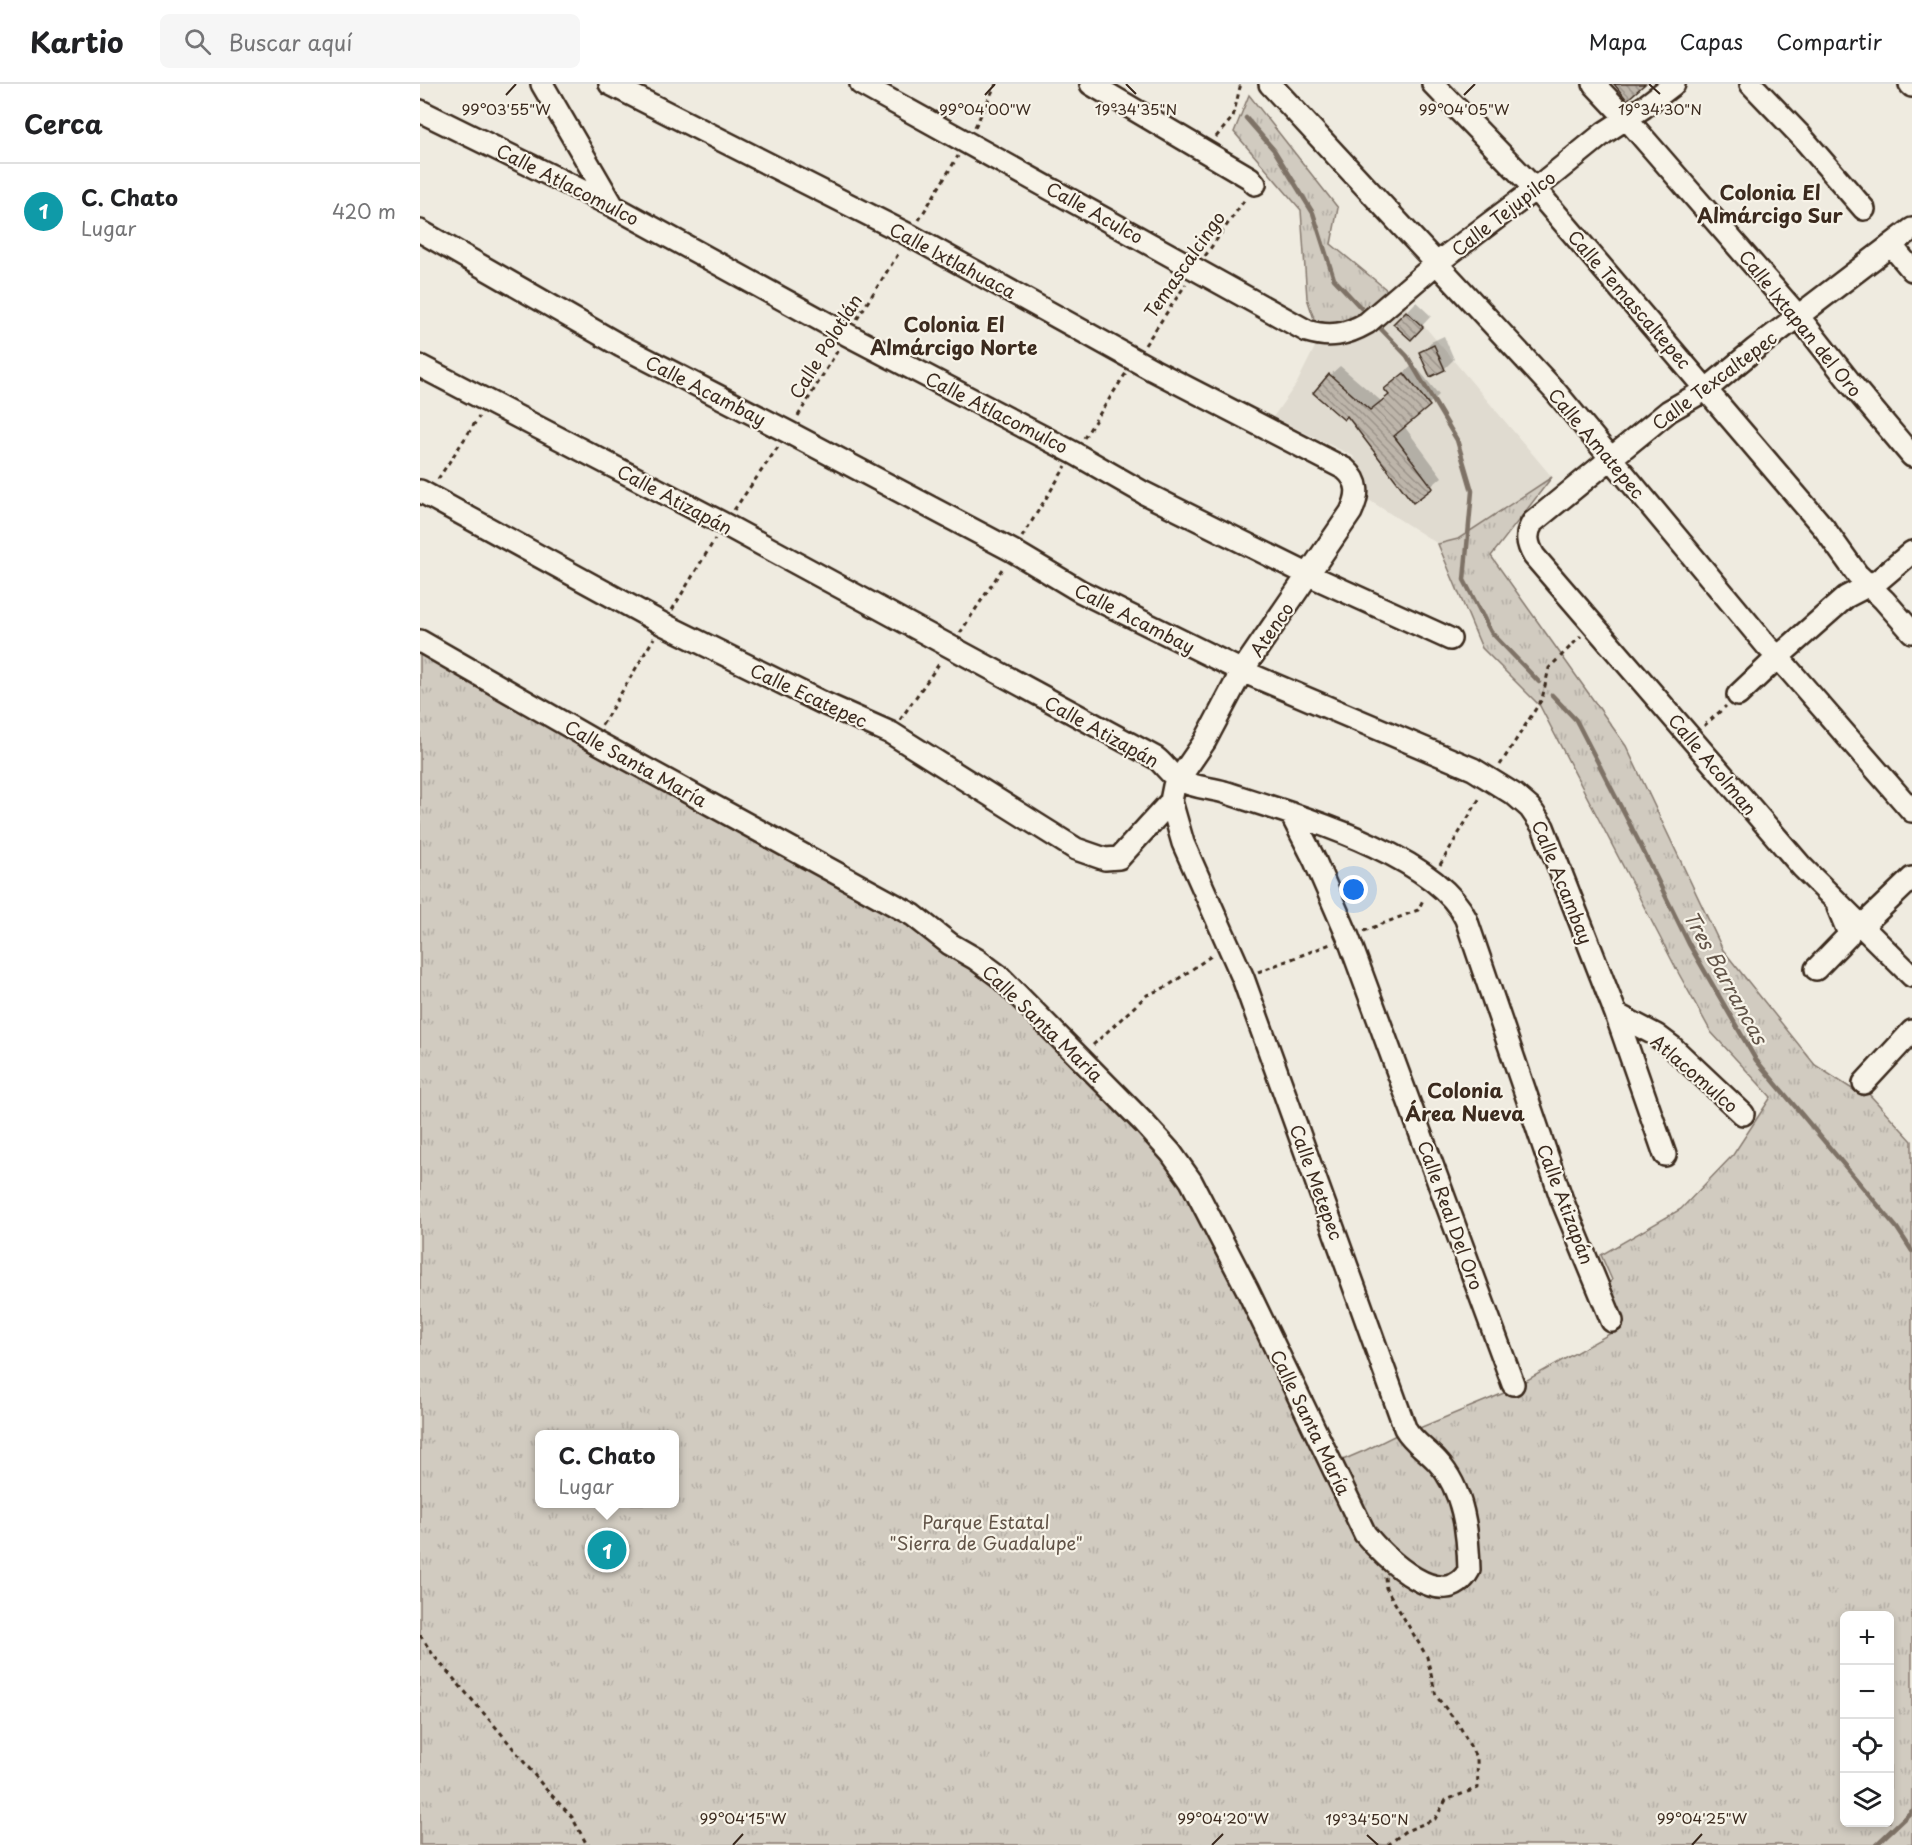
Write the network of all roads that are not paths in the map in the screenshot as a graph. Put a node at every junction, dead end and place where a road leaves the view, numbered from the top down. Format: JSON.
{"nodes":[{"id":1,"x":542,"y":84,"type":"edge"},
{"id":2,"x":610,"y":84,"type":"edge"},
{"id":3,"x":861,"y":84,"type":"edge"},
{"id":4,"x":1091,"y":84,"type":"edge"},
{"id":5,"x":1270,"y":84,"type":"edge"},
{"id":6,"x":1433,"y":84,"type":"edge"},
{"id":7,"x":1594,"y":84,"type":"edge"},
{"id":8,"x":1674,"y":84,"type":"edge"},
{"id":9,"x":1751,"y":84,"type":"edge"},
{"id":10,"x":420,"y":111,"type":"edge"},
{"id":11,"x":1626,"y":118,"type":"junction"},
{"id":12,"x":1255,"y":183,"type":"road end"},
{"id":13,"x":1535,"y":189,"type":"junction"},
{"id":14,"x":613,"y":206,"type":"junction"},
{"id":15,"x":1863,"y":208,"type":"dead end"},
{"id":16,"x":1912,"y":229,"type":"edge"},
{"id":17,"x":420,"y":231,"type":"edge"},
{"id":18,"x":1892,"y":245,"type":"junction"},
{"id":19,"x":1437,"y":263,"type":"junction"},
{"id":20,"x":1912,"y":270,"type":"edge"},
{"id":21,"x":1798,"y":316,"type":"junction"},
{"id":22,"x":1330,"y":336,"type":"joint"},
{"id":23,"x":420,"y":366,"type":"edge"},
{"id":24,"x":1707,"y":389,"type":"junction"},
{"id":25,"x":1912,"y":456,"type":"edge"},
{"id":26,"x":1610,"y":460,"type":"junction"},
{"id":27,"x":1354,"y":479,"type":"joint"},
{"id":28,"x":424,"y":493,"type":"edge"},
{"id":29,"x":1528,"y":540,"type":"joint"},
{"id":30,"x":1912,"y":552,"type":"edge"},
{"id":31,"x":1309,"y":575,"type":"junction"},
{"id":32,"x":1869,"y":585,"type":"junction"},
{"id":33,"x":1912,"y":632,"type":"edge"},
{"id":34,"x":1450,"y":639,"type":"dead end"},
{"id":35,"x":420,"y":641,"type":"edge"},
{"id":36,"x":1778,"y":657,"type":"junction"},
{"id":37,"x":1242,"y":671,"type":"junction"},
{"id":38,"x":1738,"y":695,"type":"road end"},
{"id":39,"x":1178,"y":779,"type":"junction"},
{"id":40,"x":1171,"y":801,"type":"junction"},
{"id":41,"x":1912,"y":811,"type":"edge"},
{"id":42,"x":1291,"y":814,"type":"junction"},
{"id":43,"x":1912,"y":878,"type":"edge"},
{"id":44,"x":1836,"y":900,"type":"junction"},
{"id":45,"x":1862,"y":926,"type":"junction"},
{"id":46,"x":1816,"y":969,"type":"dead end"},
{"id":47,"x":1906,"y":971,"type":"edge"},
{"id":48,"x":1912,"y":993,"type":"edge"},
{"id":49,"x":1616,"y":1014,"type":"junction"},
{"id":50,"x":1912,"y":1031,"type":"edge"},
{"id":51,"x":1864,"y":1083,"type":"dead end"},
{"id":52,"x":1743,"y":1114,"type":"dead end"},
{"id":53,"x":1665,"y":1155,"type":"dead end"},
{"id":54,"x":1612,"y":1321,"type":"dead end"},
{"id":55,"x":1513,"y":1384,"type":"dead end"},
{"id":56,"x":1465,"y":1577,"type":"joint"}],
"edges":[{"from":1,"to":14,"type":"street"},
{"from":2,"to":27,"type":"street","name":"Calle Ixtlahuaca"},
{"from":3,"to":22,"type":"street","name":"Calle Aculco"},
{"from":4,"to":12,"type":"street"},
{"from":5,"to":19,"type":"street","name":"Calle Amatepec"},
{"from":6,"to":13,"type":"street","name":"Calle Temascaltepec"},
{"from":7,"to":11,"type":"street","name":"Calle Ixtapan del Oro"},
{"from":8,"to":11,"type":"street","name":"Calle Tejupilco"},
{"from":9,"to":15,"type":"street"},
{"from":10,"to":14,"type":"street","name":"Calle Atlacomulco"},
{"from":11,"to":13,"type":"street","name":"Calle Tejupilco"},
{"from":11,"to":21,"type":"street","name":"Calle Ixtapan del Oro"},
{"from":13,"to":19,"type":"street","name":"Calle Tejupilco"},
{"from":13,"to":24,"type":"street","name":"Calle Temascaltepec"},
{"from":14,"to":31,"type":"street","name":"Calle Atlacomulco"},
{"from":16,"to":18,"type":"street","name":"Calle Texcaltepec"},
{"from":17,"to":37,"type":"street","name":"Calle Acambay"},
{"from":18,"to":20,"type":"street"},
{"from":18,"to":21,"type":"street","name":"Calle Texcaltepec"},
{"from":19,"to":22,"type":"street","name":"Calle Tejupilco"},
{"from":19,"to":26,"type":"street","name":"Calle Amatepec"},
{"from":21,"to":24,"type":"street","name":"Calle Texcaltepec"},
{"from":21,"to":25,"type":"street","name":"Calle Ixtapan del Oro"},
{"from":23,"to":39,"type":"street","name":"Calle Atizapán"},
{"from":24,"to":26,"type":"street","name":"Calle Texcaltepec"},
{"from":24,"to":32,"type":"street","name":"Calle Temascaltepec"},
{"from":26,"to":29,"type":"street","name":"Calle Texcaltepec"},
{"from":26,"to":36,"type":"street","name":"Calle Amatepec"},
{"from":27,"to":31,"type":"street","name":"Atenco"},
{"from":28,"to":40,"type":"street","name":"Calle Ecatepec"},
{"from":29,"to":44,"type":"street","name":"Calle Acolman"},
{"from":30,"to":32,"type":"street"},
{"from":31,"to":34,"type":"street","name":"Calle Atlacomulco"},
{"from":31,"to":37,"type":"street","name":"Atenco"},
{"from":32,"to":33,"type":"street","name":"Calle Temascaltepec"},
{"from":32,"to":36,"type":"street"},
{"from":35,"to":56,"type":"street","name":"Calle Santa María"},
{"from":36,"to":38,"type":"street"},
{"from":36,"to":41,"type":"street","name":"Calle Amatepec"},
{"from":37,"to":39,"type":"street","name":"Atenco"},
{"from":37,"to":49,"type":"street","name":"Calle Acambay"},
{"from":39,"to":40,"type":"street"},
{"from":39,"to":42,"type":"street","name":"Calle Atizapán"},
{"from":40,"to":56,"type":"street","name":"Calle Metepec"},
{"from":42,"to":54,"type":"street","name":"Calle Atizapán"},
{"from":42,"to":55,"type":"street","name":"Calle Real Del Oro"},
{"from":43,"to":45,"type":"street"},
{"from":44,"to":45,"type":"street","name":"Calle Acolman"},
{"from":44,"to":46,"type":"street"},
{"from":45,"to":47,"type":"street","name":"Calle Acolman"},
{"from":47,"to":48,"type":"street"},
{"from":49,"to":52,"type":"street","name":"Atlacomulco"},
{"from":49,"to":53,"type":"street","name":"Calle Acambay"},
{"from":50,"to":51,"type":"street"}]}
